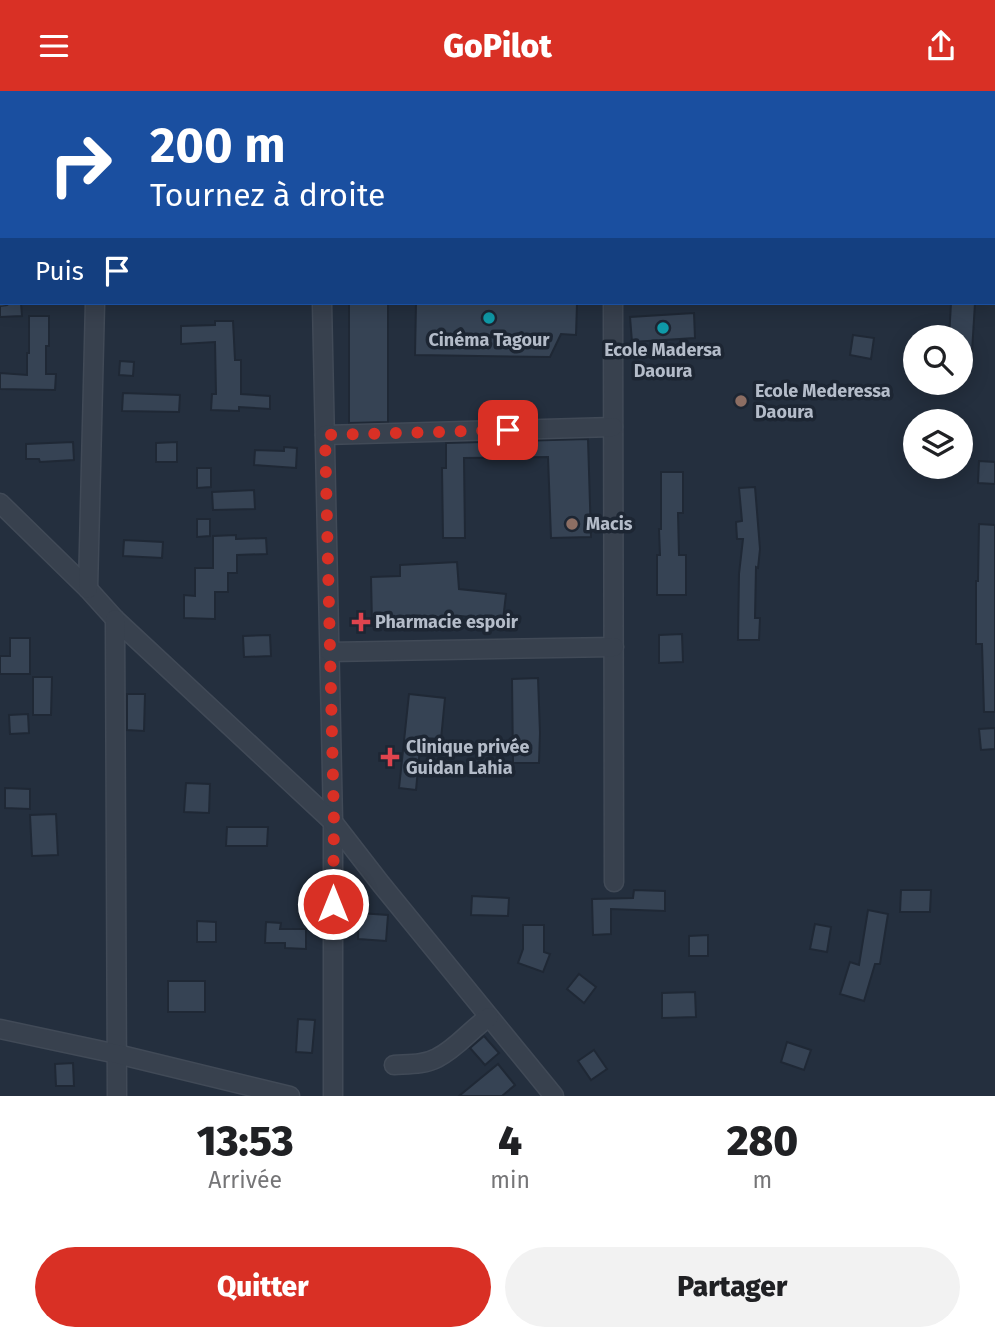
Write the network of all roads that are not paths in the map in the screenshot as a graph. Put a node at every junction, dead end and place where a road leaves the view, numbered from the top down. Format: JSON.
{"nodes":[{"id":1,"x":95,"y":305,"type":"edge"},
{"id":2,"x":322,"y":305,"type":"edge"},
{"id":3,"x":613,"y":305,"type":"edge"},
{"id":4,"x":613,"y":426,"type":"junction"},
{"id":5,"x":325,"y":435,"type":"junction"},
{"id":6,"x":0,"y":503,"type":"edge"},
{"id":7,"x":88,"y":589,"type":"junction"},
{"id":8,"x":115,"y":619,"type":"junction"},
{"id":9,"x":614,"y":647,"type":"junction"},
{"id":10,"x":330,"y":652,"type":"junction"},
{"id":11,"x":334,"y":822,"type":"junction"},
{"id":12,"x":614,"y":882,"type":"dead end"},
{"id":13,"x":489,"y":1017,"type":"junction"},
{"id":14,"x":0,"y":1029,"type":"edge"},
{"id":15,"x":117,"y":1054,"type":"junction"},
{"id":16,"x":394,"y":1065,"type":"dead end"},
{"id":17,"x":117,"y":1096,"type":"edge"},
{"id":18,"x":290,"y":1096,"type":"edge"},
{"id":19,"x":333,"y":1096,"type":"edge"},
{"id":20,"x":554,"y":1096,"type":"edge"}],
"edges":[{"from":1,"to":7,"type":"street"},
{"from":2,"to":5,"type":"street"},
{"from":3,"to":4,"type":"street"},
{"from":4,"to":5,"type":"street"},
{"from":4,"to":9,"type":"street"},
{"from":5,"to":10,"type":"street"},
{"from":6,"to":7,"type":"street"},
{"from":7,"to":8,"type":"street"},
{"from":8,"to":11,"type":"street"},
{"from":8,"to":15,"type":"street"},
{"from":9,"to":10,"type":"street"},
{"from":9,"to":12,"type":"street"},
{"from":10,"to":11,"type":"street"},
{"from":11,"to":13,"type":"street"},
{"from":11,"to":19,"type":"street"},
{"from":13,"to":16,"type":"street"},
{"from":13,"to":20,"type":"street"},
{"from":14,"to":15,"type":"street"},
{"from":15,"to":17,"type":"street"},
{"from":15,"to":18,"type":"street"}]}
